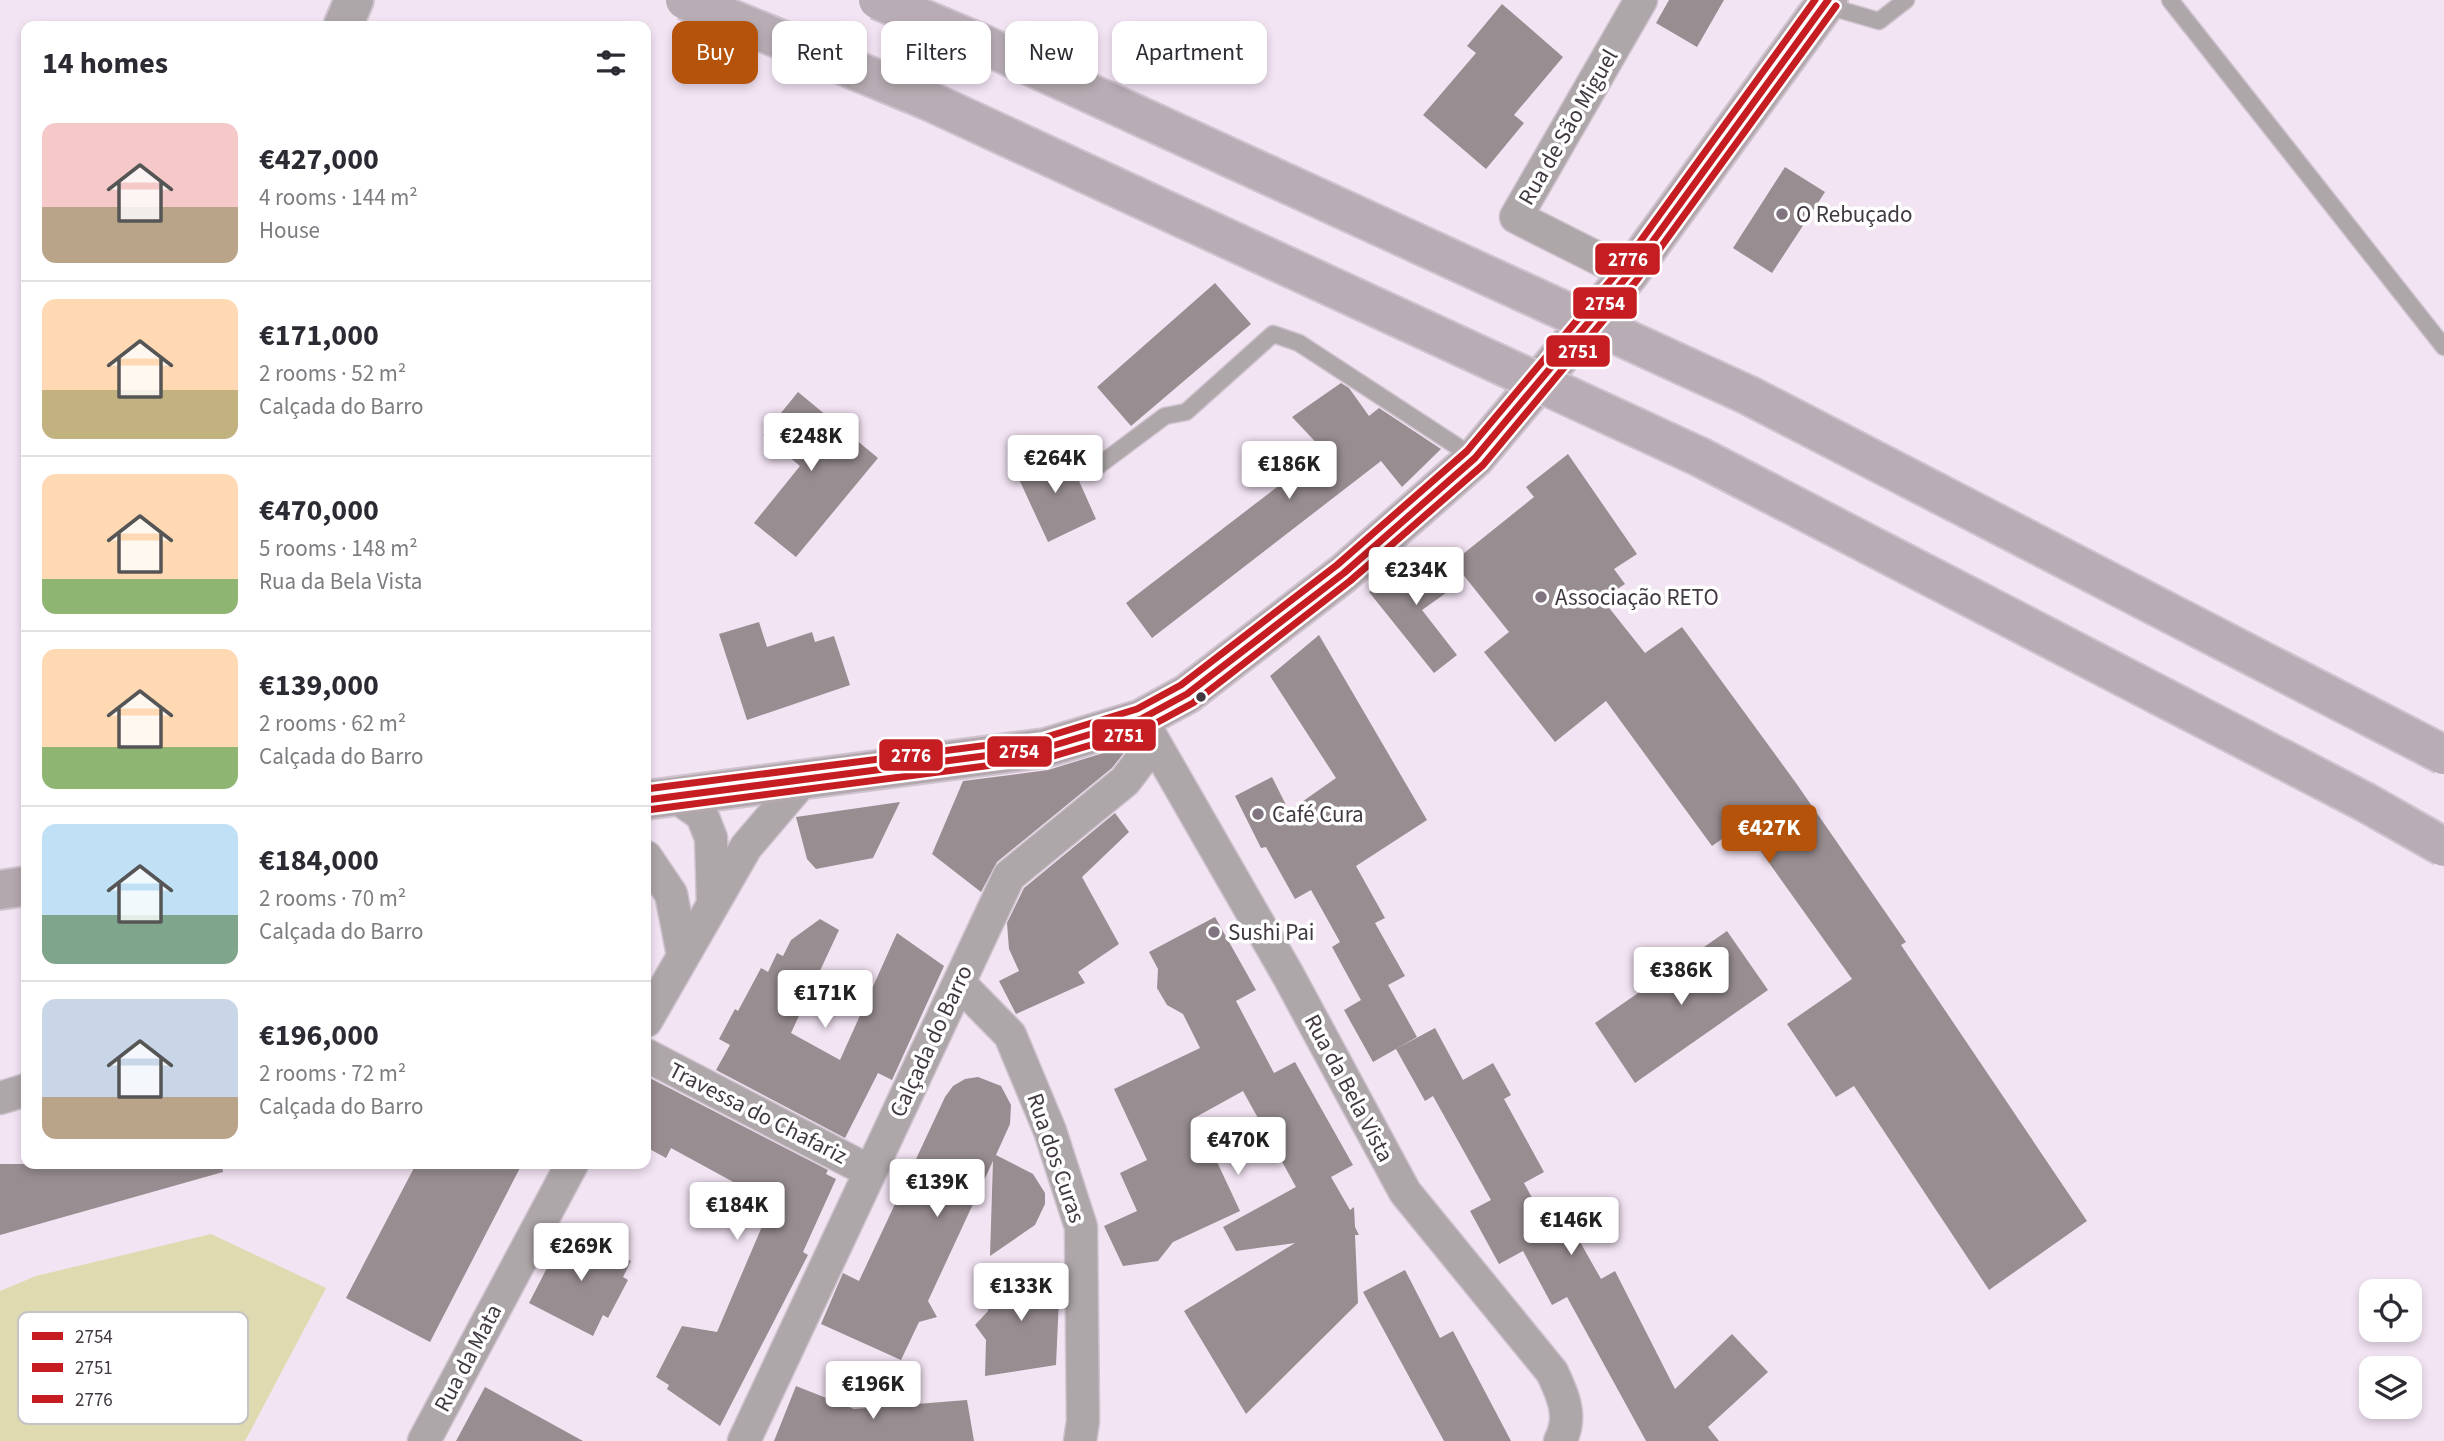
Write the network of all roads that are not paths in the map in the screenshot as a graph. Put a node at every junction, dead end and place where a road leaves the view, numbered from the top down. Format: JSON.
{"nodes":[{"id":1,"x":354,"y":0,"type":"edge"},
{"id":2,"x":685,"y":0,"type":"edge"},
{"id":3,"x":878,"y":0,"type":"edge"},
{"id":4,"x":1641,"y":0,"type":"edge"},
{"id":5,"x":1906,"y":0,"type":"edge"},
{"id":6,"x":2170,"y":0,"type":"edge"},
{"id":7,"x":1826,"y":3,"type":"edge"},
{"id":8,"x":345,"y":21,"type":"edge"},
{"id":9,"x":1629,"y":274,"type":"junction"},
{"id":10,"x":2444,"y":347,"type":"edge"},
{"id":11,"x":1475,"y":458,"type":"junction"},
{"id":12,"x":1094,"y":469,"type":"dead end"},
{"id":13,"x":1141,"y":719,"type":"junction"},
{"id":14,"x":2444,"y":755,"type":"edge"},
{"id":15,"x":804,"y":779,"type":"junction"},
{"id":16,"x":661,"y":798,"type":"edge"},
{"id":17,"x":2444,"y":847,"type":"edge"},
{"id":18,"x":651,"y":864,"type":"edge"},
{"id":19,"x":21,"y":887,"type":"edge"},
{"id":20,"x":0,"y":890,"type":"edge"},
{"id":21,"x":713,"y":904,"type":"junction"},
{"id":22,"x":683,"y":955,"type":"junction"},
{"id":23,"x":960,"y":984,"type":"junction"},
{"id":24,"x":651,"y":1012,"type":"edge"},
{"id":25,"x":651,"y":1058,"type":"edge"},
{"id":26,"x":21,"y":1092,"type":"edge"},
{"id":27,"x":0,"y":1098,"type":"edge"},
{"id":28,"x":569,"y":1169,"type":"edge"},
{"id":29,"x":869,"y":1171,"type":"junction"},
{"id":30,"x":424,"y":1441,"type":"edge"},
{"id":31,"x":744,"y":1441,"type":"edge"},
{"id":32,"x":1080,"y":1441,"type":"edge"},
{"id":33,"x":1560,"y":1441,"type":"edge"}],
"edges":[{"from":1,"to":8,"type":"street"},
{"from":2,"to":17,"type":"highway","bridge":true},
{"from":3,"to":14,"type":"highway","bridge":true},
{"from":4,"to":9,"type":"street","name":"Rua de São Miguel"},
{"from":5,"to":7,"type":"lane"},
{"from":6,"to":10,"type":"lane"},
{"from":7,"to":9,"type":"main road"},
{"from":9,"to":11,"type":"main road"},
{"from":11,"to":12,"type":"lane"},
{"from":11,"to":13,"type":"main road"},
{"from":13,"to":15,"type":"main road"},
{"from":13,"to":23,"type":"street","name":"Calçada do Barro"},
{"from":13,"to":33,"type":"street","name":"Rua da Bela Vista"},
{"from":15,"to":16,"type":"main road"},
{"from":15,"to":21,"type":"street"},
{"from":16,"to":21,"type":"street"},
{"from":18,"to":22,"type":"street"},
{"from":19,"to":20,"type":"main road"},
{"from":21,"to":22,"type":"street"},
{"from":22,"to":24,"type":"street"},
{"from":23,"to":29,"type":"street","name":"Calçada do Barro"},
{"from":23,"to":32,"type":"street","name":"Rua dos Curas"},
{"from":25,"to":29,"type":"street","name":"Travessa do Chafariz"},
{"from":26,"to":27,"type":"street"},
{"from":28,"to":30,"type":"street","name":"Rua da Mata"},
{"from":29,"to":31,"type":"street","name":"Calçada do Barro"}]}
